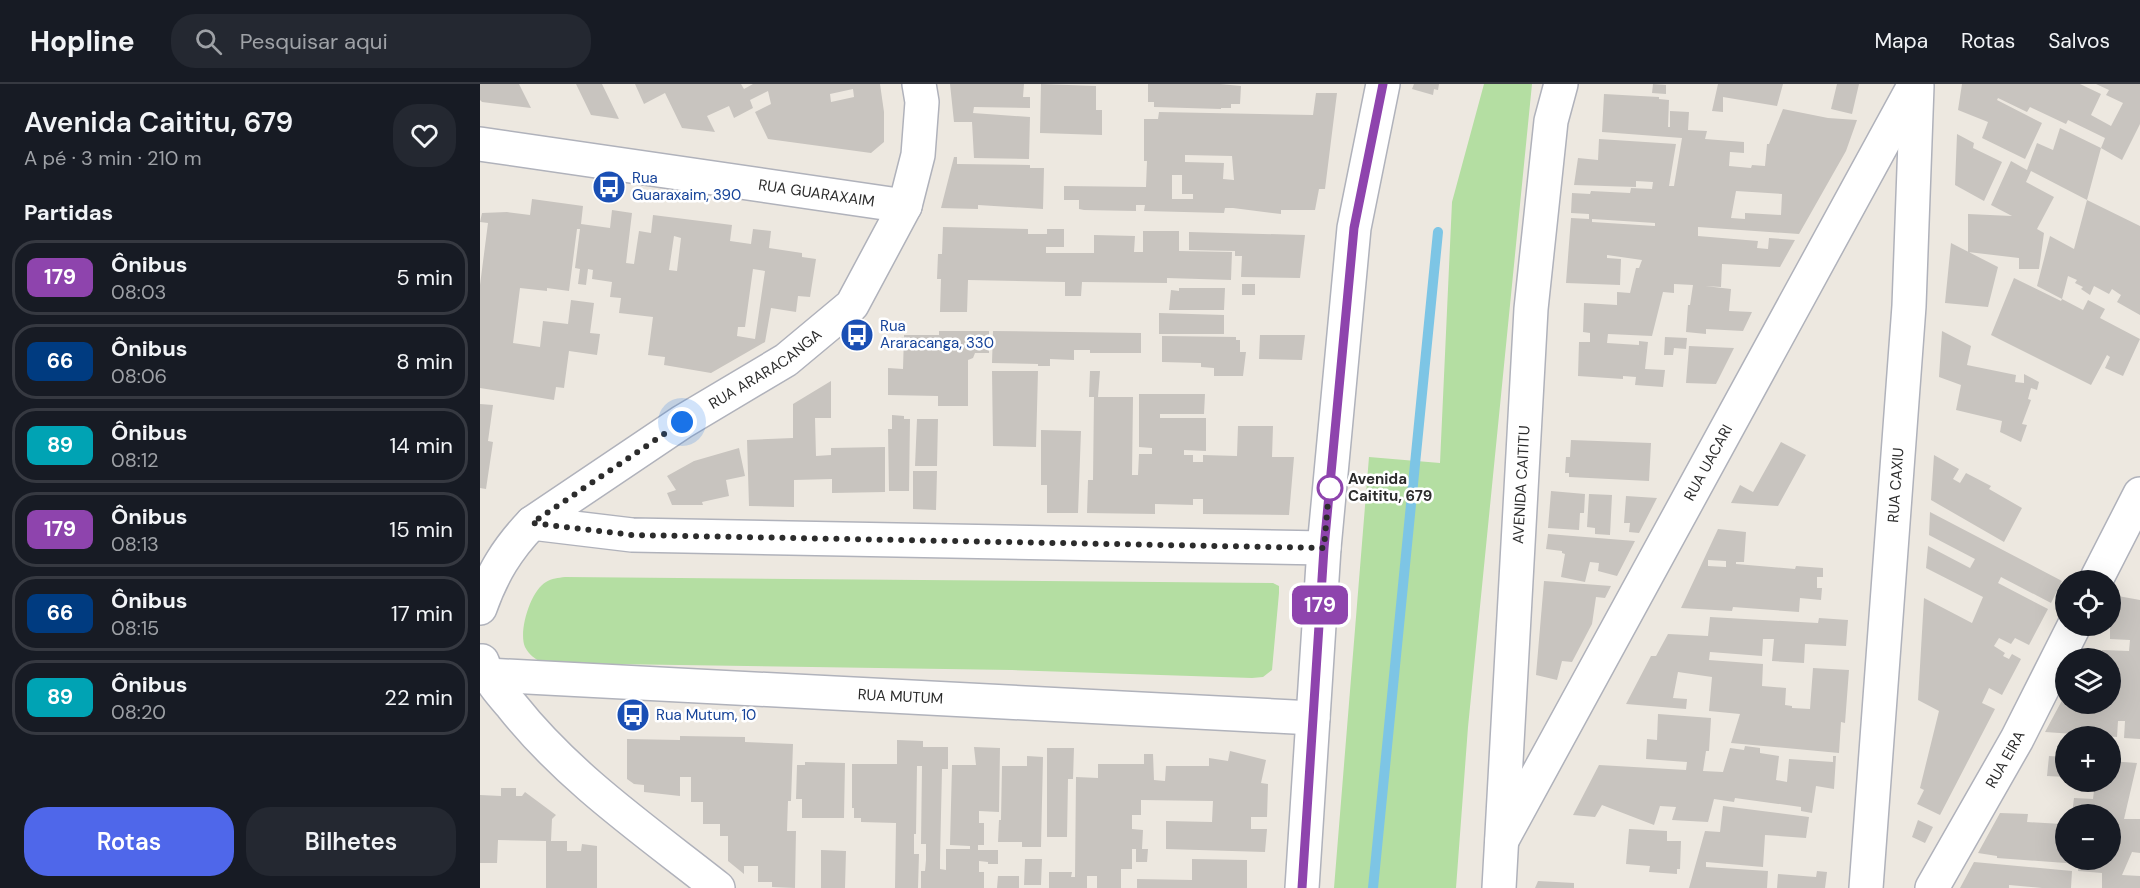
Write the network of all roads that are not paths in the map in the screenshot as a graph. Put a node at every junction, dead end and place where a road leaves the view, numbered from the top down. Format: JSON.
{"nodes":[{"id":1,"x":919,"y":84,"type":"edge"},
{"id":2,"x":1383,"y":84,"type":"edge"},
{"id":3,"x":1561,"y":84,"type":"edge"},
{"id":4,"x":1916,"y":84,"type":"edge"},
{"id":5,"x":480,"y":144,"type":"edge"},
{"id":6,"x":905,"y":206,"type":"junction"},
{"id":7,"x":2140,"y":494,"type":"edge"},
{"id":8,"x":532,"y":523,"type":"junction"},
{"id":9,"x":1324,"y":548,"type":"junction"},
{"id":10,"x":2101,"y":570,"type":"edge"},
{"id":11,"x":480,"y":608,"type":"edge"},
{"id":12,"x":2069,"y":636,"type":"edge"},
{"id":13,"x":483,"y":666,"type":"edge"},
{"id":14,"x":1313,"y":718,"type":"junction"},
{"id":15,"x":1502,"y":840,"type":"junction"},
{"id":16,"x":718,"y":888,"type":"edge"},
{"id":17,"x":1302,"y":888,"type":"edge"},
{"id":18,"x":1499,"y":888,"type":"edge"},
{"id":19,"x":1866,"y":888,"type":"edge"},
{"id":20,"x":1932,"y":888,"type":"edge"}],
"edges":[{"from":1,"to":6,"type":"street","name":"RUA ARARACANGA"},
{"from":2,"to":9,"type":"street"},
{"from":3,"to":15,"type":"street","name":"AVENIDA CAITITU"},
{"from":4,"to":15,"type":"street","name":"RUA UACARI"},
{"from":4,"to":19,"type":"street","name":"RUA CAXIU"},
{"from":5,"to":6,"type":"street","name":"RUA GUARAXAIM"},
{"from":6,"to":8,"type":"street","name":"RUA ARARACANGA"},
{"from":7,"to":10,"type":"street"},
{"from":8,"to":9,"type":"street"},
{"from":8,"to":11,"type":"street","name":"RUA ARARACANGA"},
{"from":9,"to":14,"type":"street"},
{"from":12,"to":20,"type":"street","name":"RUA EIRA"},
{"from":13,"to":14,"type":"street","name":"RUA MUTUM"},
{"from":13,"to":16,"type":"street"},
{"from":14,"to":17,"type":"street"},
{"from":15,"to":18,"type":"street","name":"AVENIDA CAITITU"}]}
